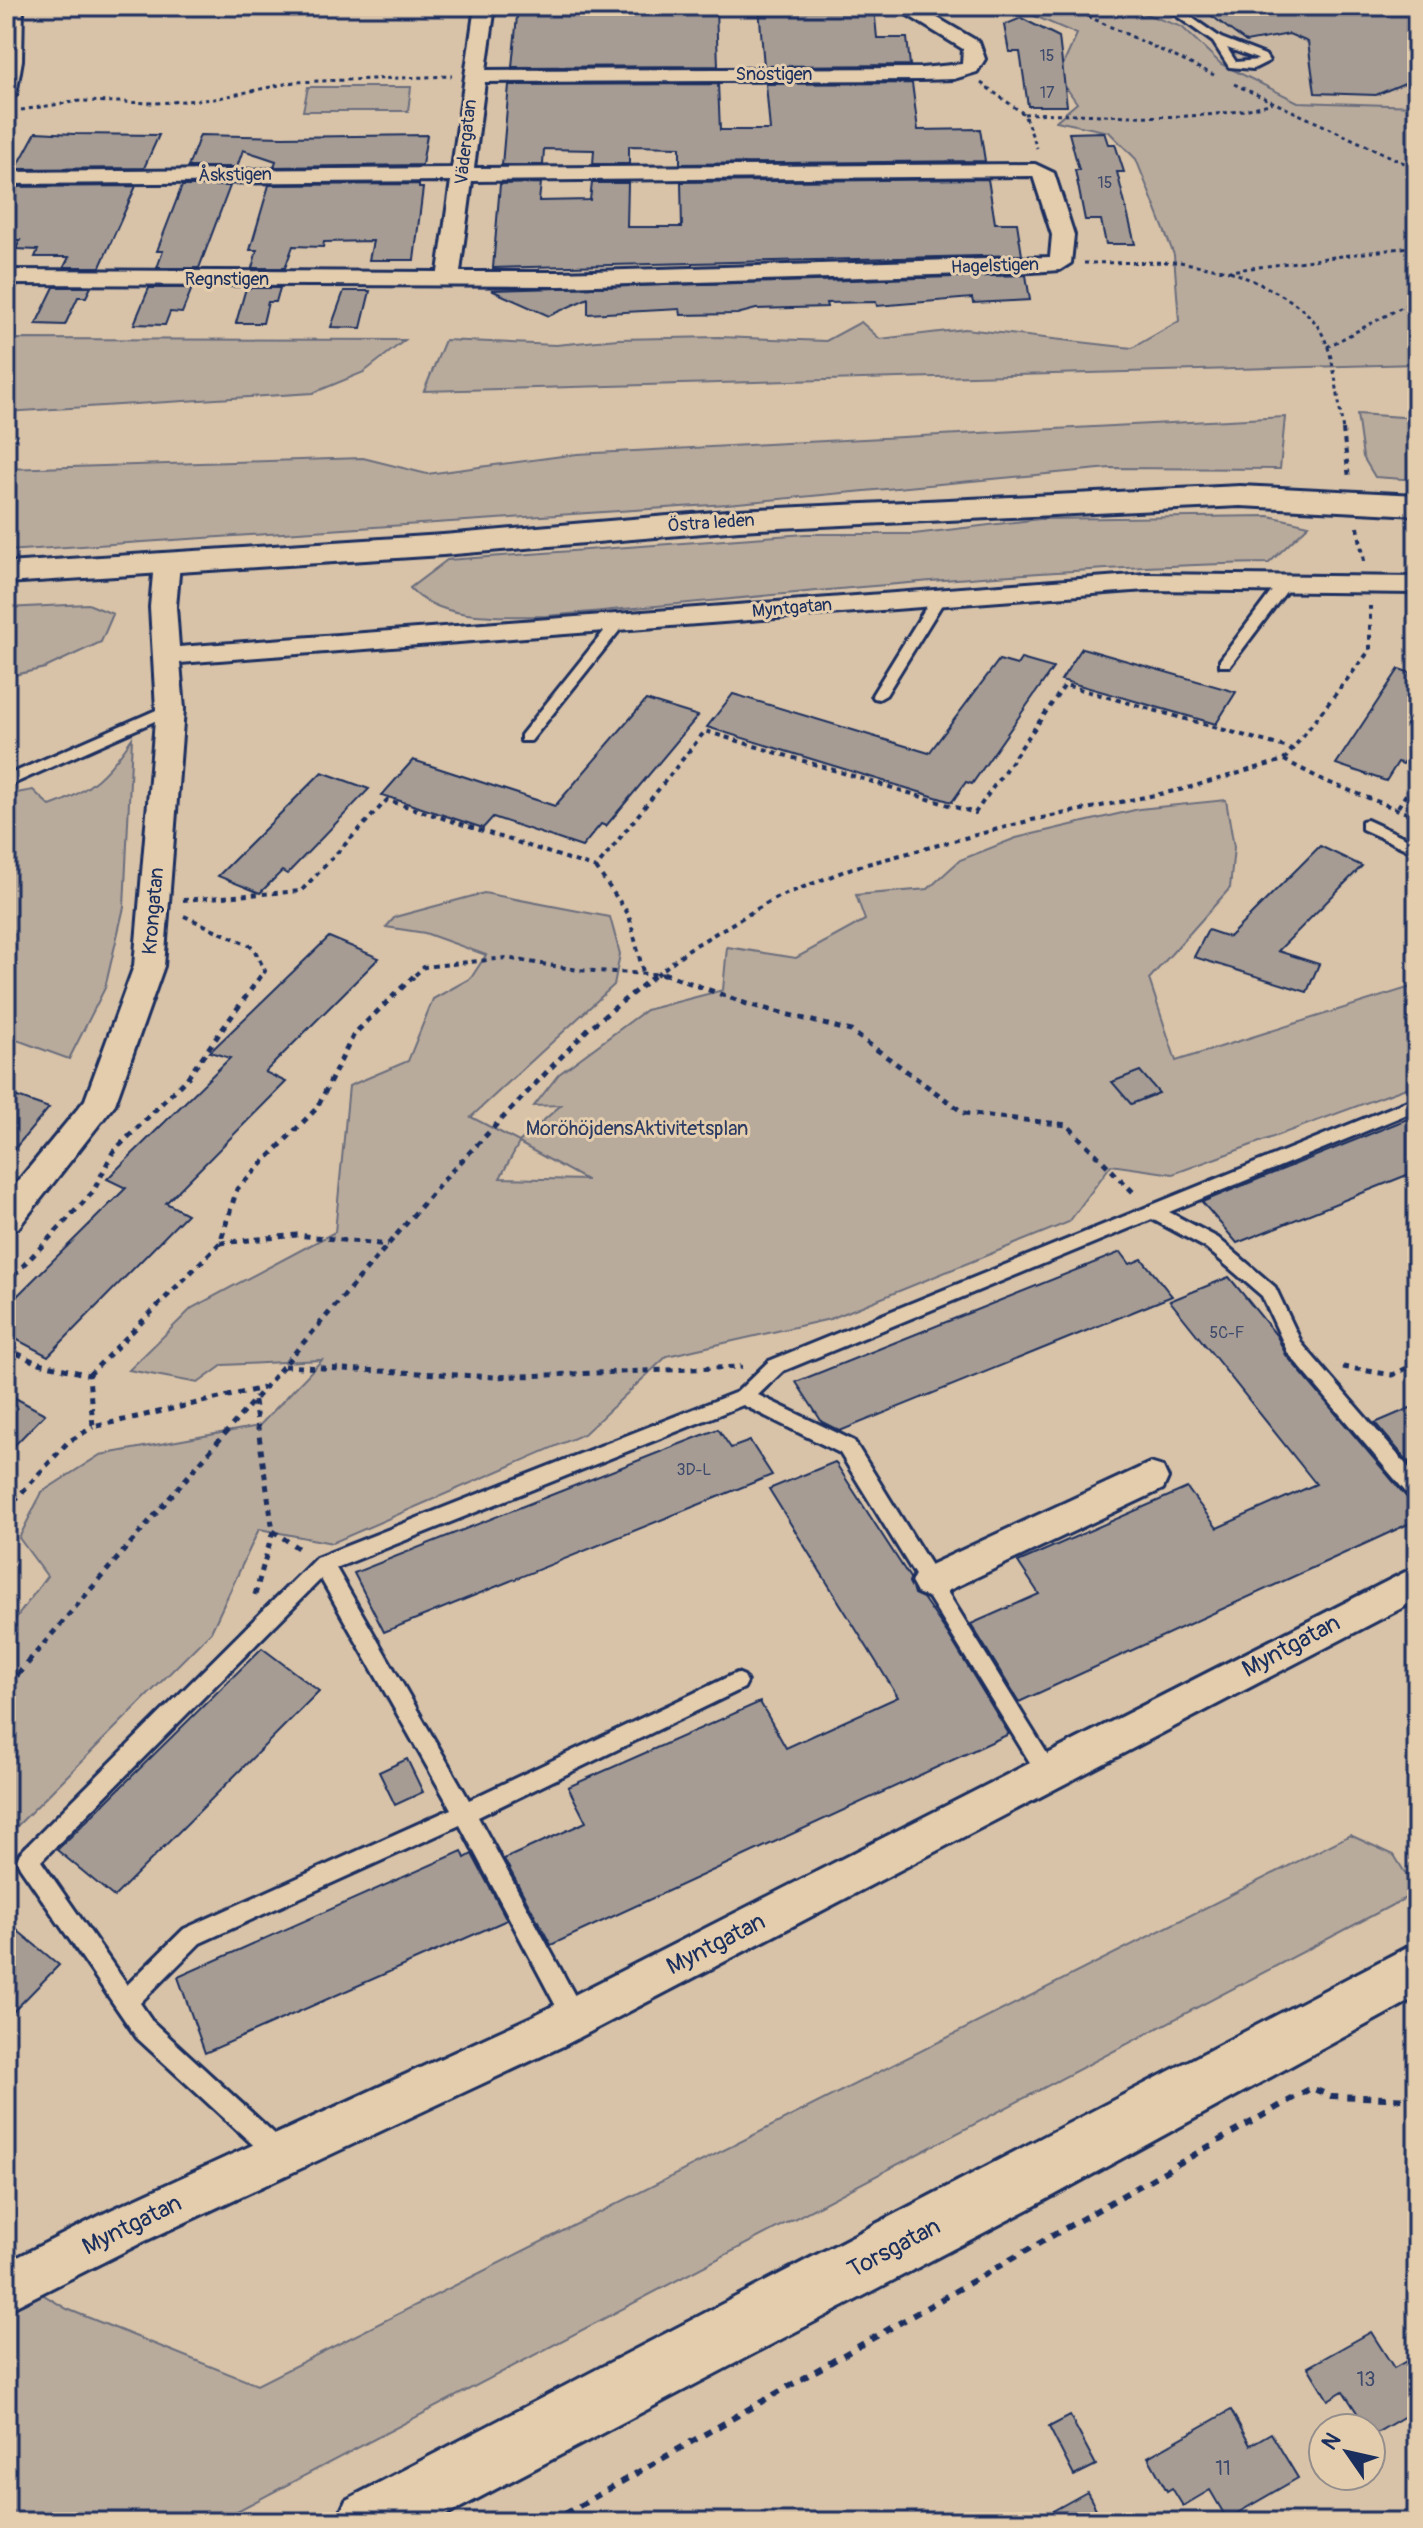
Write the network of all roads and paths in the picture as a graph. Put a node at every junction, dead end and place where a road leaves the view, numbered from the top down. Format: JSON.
{"nodes":[{"id":1,"x":13,"y":6,"type":"edge"},
{"id":2,"x":485,"y":6,"type":"edge"},
{"id":3,"x":903,"y":6,"type":"edge"},
{"id":4,"x":1066,"y":6,"type":"edge"},
{"id":5,"x":1168,"y":6,"type":"edge"},
{"id":6,"x":1217,"y":40,"type":"dead end"},
{"id":7,"x":963,"y":70,"type":"junction"},
{"id":8,"x":473,"y":76,"type":"junction"},
{"id":9,"x":1217,"y":77,"type":"dead end"},
{"id":10,"x":1231,"y":83,"type":"dead end"},
{"id":11,"x":6,"y":95,"type":"edge"},
{"id":12,"x":1272,"y":103,"type":"junction"},
{"id":13,"x":21,"y":110,"type":"dead end"},
{"id":14,"x":1024,"y":114,"type":"junction"},
{"id":15,"x":1417,"y":169,"type":"edge"},
{"id":16,"x":464,"y":172,"type":"junction"},
{"id":17,"x":1043,"y":173,"type":"junction"},
{"id":18,"x":6,"y":178,"type":"edge"},
{"id":19,"x":1417,"y":246,"type":"edge"},
{"id":20,"x":1060,"y":263,"type":"junction"},
{"id":21,"x":1229,"y":271,"type":"junction"},
{"id":22,"x":6,"y":277,"type":"edge"},
{"id":23,"x":448,"y":278,"type":"junction"},
{"id":24,"x":1417,"y":299,"type":"edge"},
{"id":25,"x":1327,"y":347,"type":"junction"},
{"id":26,"x":1350,"y":482,"type":"dead end"},
{"id":27,"x":1417,"y":505,"type":"edge"},
{"id":28,"x":1357,"y":518,"type":"dead end"},
{"id":29,"x":167,"y":563,"type":"junction"},
{"id":30,"x":6,"y":573,"type":"edge"},
{"id":31,"x":1286,"y":582,"type":"junction"},
{"id":32,"x":1367,"y":582,"type":"junction"},
{"id":33,"x":1417,"y":585,"type":"edge"},
{"id":34,"x":940,"y":596,"type":"junction"},
{"id":35,"x":618,"y":623,"type":"junction"},
{"id":36,"x":167,"y":656,"type":"junction"},
{"id":37,"x":1225,"y":663,"type":"dead end"},
{"id":38,"x":879,"y":695,"type":"dead end"},
{"id":39,"x":170,"y":709,"type":"junction"},
{"id":40,"x":526,"y":738,"type":"dead end"},
{"id":41,"x":1292,"y":749,"type":"junction"},
{"id":42,"x":1284,"y":760,"type":"junction"},
{"id":43,"x":1417,"y":777,"type":"edge"},
{"id":44,"x":6,"y":782,"type":"edge"},
{"id":45,"x":1398,"y":807,"type":"junction"},
{"id":46,"x":1417,"y":817,"type":"edge"},
{"id":47,"x":1367,"y":825,"type":"dead end"},
{"id":48,"x":1417,"y":849,"type":"edge"},
{"id":49,"x":596,"y":868,"type":"junction"},
{"id":50,"x":154,"y":902,"type":"junction"},
{"id":51,"x":643,"y":972,"type":"junction"},
{"id":52,"x":660,"y":972,"type":"junction"},
{"id":53,"x":1417,"y":1103,"type":"edge"},
{"id":54,"x":1153,"y":1211,"type":"junction"},
{"id":55,"x":6,"y":1219,"type":"edge"},
{"id":56,"x":220,"y":1243,"type":"junction"},
{"id":57,"x":388,"y":1245,"type":"junction"},
{"id":58,"x":6,"y":1284,"type":"edge"},
{"id":59,"x":6,"y":1348,"type":"edge"},
{"id":60,"x":1306,"y":1362,"type":"junction"},
{"id":61,"x":1417,"y":1363,"type":"edge"},
{"id":62,"x":283,"y":1366,"type":"junction"},
{"id":63,"x":776,"y":1366,"type":"junction"},
{"id":64,"x":89,"y":1375,"type":"junction"},
{"id":65,"x":265,"y":1387,"type":"junction"},
{"id":66,"x":744,"y":1397,"type":"junction"},
{"id":67,"x":254,"y":1400,"type":"junction"},
{"id":68,"x":93,"y":1427,"type":"junction"},
{"id":69,"x":1150,"y":1478,"type":"dead end"},
{"id":70,"x":1417,"y":1491,"type":"edge"},
{"id":71,"x":6,"y":1510,"type":"edge"},
{"id":72,"x":273,"y":1531,"type":"junction"},
{"id":73,"x":323,"y":1564,"type":"junction"},
{"id":74,"x":930,"y":1582,"type":"junction"},
{"id":75,"x":1417,"y":1582,"type":"edge"},
{"id":76,"x":242,"y":1645,"type":"junction"},
{"id":77,"x":737,"y":1682,"type":"dead end"},
{"id":78,"x":6,"y":1688,"type":"edge"},
{"id":79,"x":1049,"y":1775,"type":"junction"},
{"id":80,"x":465,"y":1813,"type":"junction"},
{"id":81,"x":1417,"y":1968,"type":"edge"},
{"id":82,"x":125,"y":2002,"type":"junction"},
{"id":83,"x":574,"y":2017,"type":"junction"},
{"id":84,"x":1417,"y":2099,"type":"edge"},
{"id":85,"x":281,"y":2155,"type":"junction"},
{"id":86,"x":6,"y":2288,"type":"edge"},
{"id":87,"x":368,"y":2522,"type":"edge"},
{"id":88,"x":551,"y":2522,"type":"edge"}],
"edges":[{"from":1,"to":11,"type":"street"},
{"from":2,"to":8,"type":"street","name":"Vädergatan"},
{"from":3,"to":7,"type":"street"},
{"from":4,"to":9,"type":"path"},
{"from":5,"to":6,"type":"lane"},
{"from":7,"to":8,"type":"street","name":"Snöstigen"},
{"from":7,"to":14,"type":"path"},
{"from":8,"to":13,"type":"path"},
{"from":8,"to":16,"type":"street","name":"Vädergatan"},
{"from":10,"to":12,"type":"path"},
{"from":12,"to":14,"type":"path"},
{"from":12,"to":15,"type":"path"},
{"from":14,"to":17,"type":"path"},
{"from":16,"to":17,"type":"street"},
{"from":16,"to":18,"type":"street","name":"Åskstigen"},
{"from":16,"to":23,"type":"street","name":"Vädergatan"},
{"from":17,"to":20,"type":"street","name":"Hagelstigen"},
{"from":19,"to":21,"type":"path"},
{"from":20,"to":21,"type":"path"},
{"from":20,"to":23,"type":"street","name":"Hagelstigen"},
{"from":21,"to":25,"type":"path"},
{"from":22,"to":23,"type":"street","name":"Regnstigen"},
{"from":24,"to":25,"type":"path"},
{"from":25,"to":26,"type":"path"},
{"from":27,"to":29,"type":"street","name":"Östra leden"},
{"from":28,"to":32,"type":"path"},
{"from":29,"to":30,"type":"street","name":"Östra leden"},
{"from":29,"to":36,"type":"street","name":"Krongatan"},
{"from":31,"to":32,"type":"street","name":"Myntgatan"},
{"from":31,"to":34,"type":"street","name":"Myntgatan"},
{"from":31,"to":37,"type":"lane"},
{"from":32,"to":33,"type":"street","name":"Myntgatan"},
{"from":32,"to":41,"type":"path"},
{"from":34,"to":35,"type":"street","name":"Myntgatan"},
{"from":34,"to":38,"type":"lane"},
{"from":35,"to":36,"type":"street","name":"Myntgatan"},
{"from":35,"to":40,"type":"lane"},
{"from":36,"to":39,"type":"street","name":"Krongatan"},
{"from":39,"to":44,"type":"lane"},
{"from":39,"to":50,"type":"street","name":"Krongatan"},
{"from":41,"to":42,"type":"path"},
{"from":41,"to":49,"type":"path"},
{"from":42,"to":45,"type":"path"},
{"from":42,"to":52,"type":"path"},
{"from":43,"to":45,"type":"path"},
{"from":45,"to":46,"type":"path"},
{"from":47,"to":48,"type":"lane"},
{"from":49,"to":50,"type":"path"},
{"from":49,"to":51,"type":"path"},
{"from":50,"to":55,"type":"street","name":"Krongatan"},
{"from":50,"to":58,"type":"path"},
{"from":51,"to":52,"type":"path"},
{"from":51,"to":56,"type":"path"},
{"from":52,"to":54,"type":"path"},
{"from":52,"to":57,"type":"path"},
{"from":53,"to":54,"type":"lane"},
{"from":54,"to":60,"type":"lane"},
{"from":54,"to":63,"type":"lane"},
{"from":56,"to":57,"type":"path"},
{"from":56,"to":64,"type":"path"},
{"from":57,"to":62,"type":"path"},
{"from":59,"to":64,"type":"path"},
{"from":60,"to":61,"type":"path"},
{"from":60,"to":70,"type":"lane"},
{"from":62,"to":63,"type":"path"},
{"from":62,"to":65,"type":"path"},
{"from":63,"to":66,"type":"lane"},
{"from":64,"to":68,"type":"path"},
{"from":65,"to":67,"type":"path"},
{"from":65,"to":68,"type":"path"},
{"from":66,"to":73,"type":"lane"},
{"from":66,"to":74,"type":"lane"},
{"from":67,"to":72,"type":"path"},
{"from":67,"to":78,"type":"path"},
{"from":68,"to":71,"type":"path"},
{"from":69,"to":74,"type":"street"},
{"from":72,"to":73,"type":"path"},
{"from":72,"to":76,"type":"path"},
{"from":73,"to":76,"type":"lane"},
{"from":73,"to":80,"type":"lane"},
{"from":74,"to":79,"type":"lane"},
{"from":75,"to":79,"type":"street","name":"Myntgatan"},
{"from":76,"to":82,"type":"lane"},
{"from":77,"to":80,"type":"lane"},
{"from":79,"to":83,"type":"street","name":"Myntgatan"},
{"from":80,"to":82,"type":"lane"},
{"from":80,"to":83,"type":"lane"},
{"from":81,"to":87,"type":"street","name":"Torsgatan"},
{"from":82,"to":85,"type":"lane"},
{"from":83,"to":85,"type":"street","name":"Myntgatan"},
{"from":84,"to":88,"type":"path"},
{"from":85,"to":86,"type":"street","name":"Myntgatan"}]}
